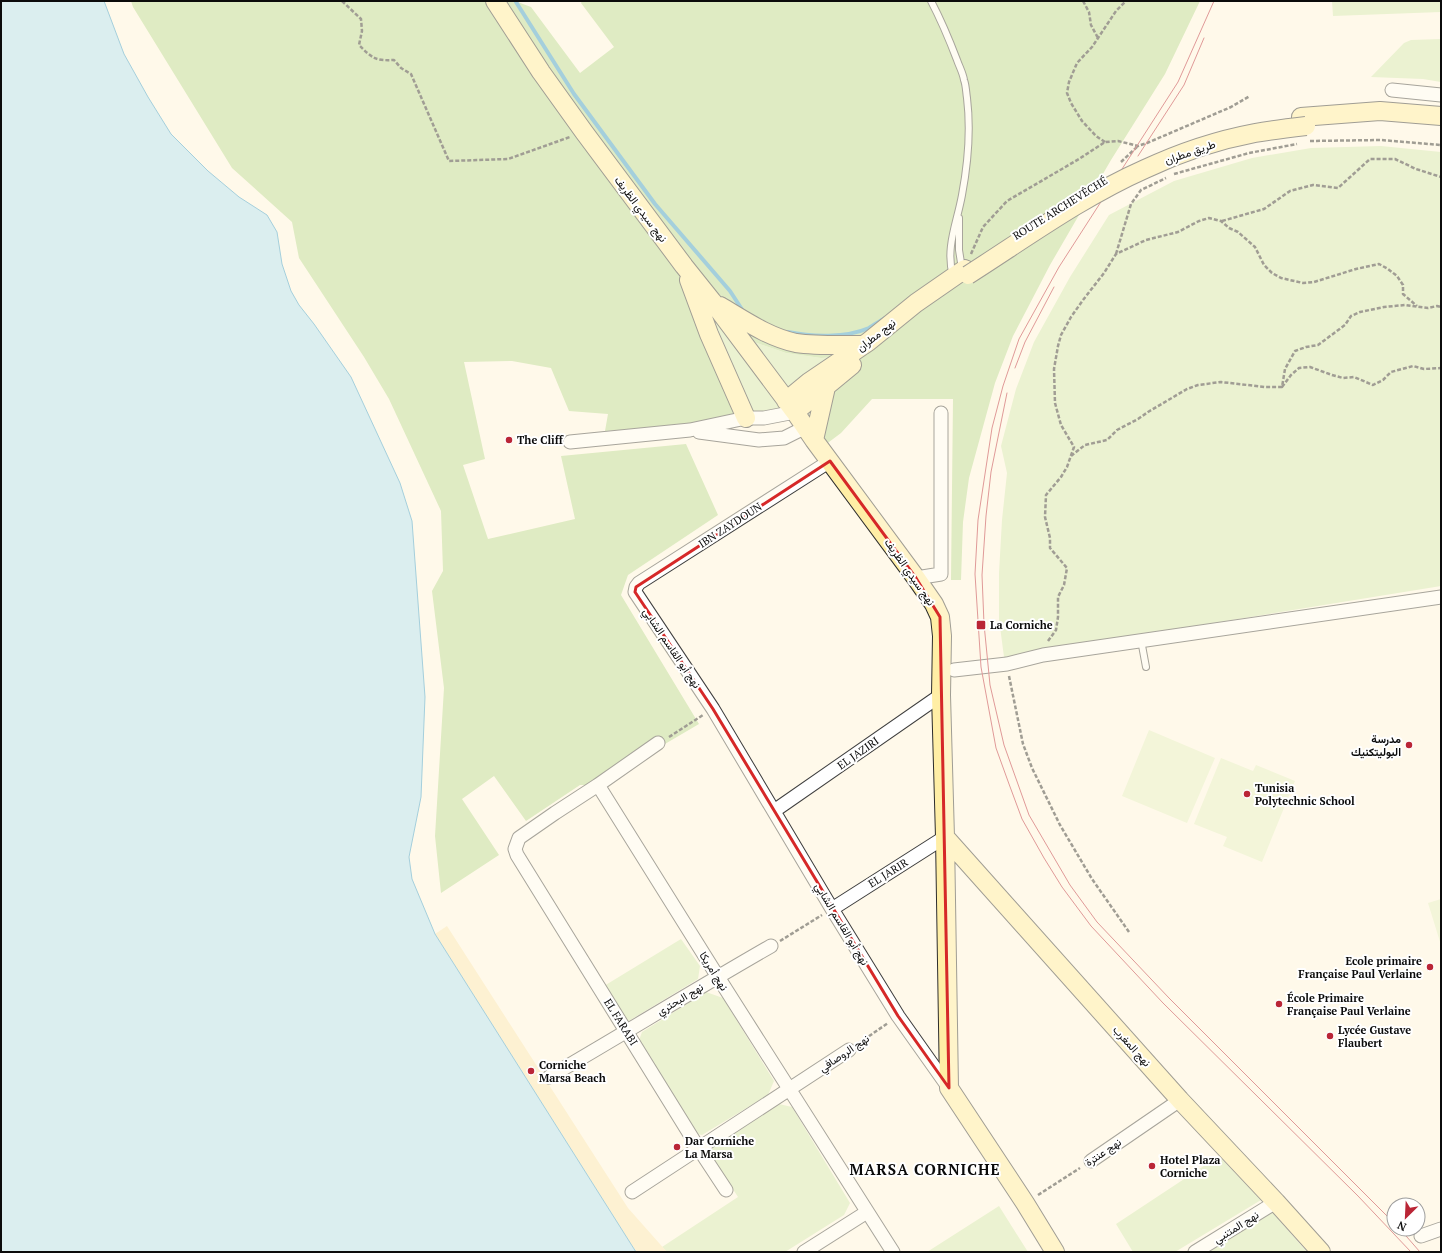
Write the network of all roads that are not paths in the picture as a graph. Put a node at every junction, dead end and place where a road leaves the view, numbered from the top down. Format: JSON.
{"nodes":[{"id":1,"x":494,"y":1,"type":"edge"},
{"id":2,"x":931,"y":1,"type":"edge"},
{"id":3,"x":1392,"y":90,"type":"dead end"},
{"id":4,"x":1441,"y":95,"type":"edge"},
{"id":5,"x":1441,"y":116,"type":"edge"},
{"id":6,"x":1441,"y":126,"type":"edge"},
{"id":7,"x":1305,"y":132,"type":"junction"},
{"id":8,"x":959,"y":209,"type":"junction"},
{"id":9,"x":684,"y":266,"type":"junction"},
{"id":10,"x":963,"y":272,"type":"junction"},
{"id":11,"x":712,"y":301,"type":"junction"},
{"id":12,"x":864,"y":345,"type":"junction"},
{"id":13,"x":826,"y":387,"type":"junction"},
{"id":14,"x":791,"y":406,"type":"junction"},
{"id":15,"x":941,"y":414,"type":"dead end"},
{"id":16,"x":746,"y":418,"type":"junction"},
{"id":17,"x":690,"y":430,"type":"junction"},
{"id":18,"x":810,"y":434,"type":"junction"},
{"id":19,"x":570,"y":442,"type":"dead end"},
{"id":20,"x":830,"y":461,"type":"junction"},
{"id":21,"x":916,"y":578,"type":"junction"},
{"id":22,"x":635,"y":592,"type":"joint"},
{"id":23,"x":1441,"y":597,"type":"edge"},
{"id":24,"x":1141,"y":640,"type":"junction"},
{"id":25,"x":1146,"y":667,"type":"dead end"},
{"id":26,"x":954,"y":670,"type":"dead end"},
{"id":27,"x":942,"y":695,"type":"junction"},
{"id":28,"x":658,"y":743,"type":"road end"},
{"id":29,"x":598,"y":785,"type":"junction"},
{"id":30,"x":774,"y":811,"type":"junction"},
{"id":31,"x":945,"y":837,"type":"junction"},
{"id":32,"x":832,"y":909,"type":"junction"},
{"id":33,"x":771,"y":946,"type":"road end"},
{"id":34,"x":718,"y":977,"type":"junction"},
{"id":35,"x":627,"y":1032,"type":"junction"},
{"id":36,"x":849,"y":1050,"type":"road end"},
{"id":37,"x":549,"y":1077,"type":"dead end"},
{"id":38,"x":948,"y":1088,"type":"junction"},
{"id":39,"x":790,"y":1090,"type":"junction"},
{"id":40,"x":1180,"y":1100,"type":"junction"},
{"id":41,"x":699,"y":1149,"type":"junction"},
{"id":42,"x":1091,"y":1161,"type":"road end"},
{"id":43,"x":726,"y":1190,"type":"dead end"},
{"id":44,"x":632,"y":1192,"type":"dead end"},
{"id":45,"x":1276,"y":1202,"type":"junction"},
{"id":46,"x":867,"y":1212,"type":"junction"},
{"id":47,"x":1441,"y":1229,"type":"edge"},
{"id":48,"x":1426,"y":1234,"type":"edge"},
{"id":49,"x":804,"y":1252,"type":"edge"},
{"id":50,"x":893,"y":1252,"type":"edge"},
{"id":51,"x":1055,"y":1252,"type":"edge"},
{"id":52,"x":1195,"y":1252,"type":"edge"},
{"id":53,"x":1321,"y":1252,"type":"edge"}],
"edges":[{"from":1,"to":9,"type":"street","name":"نهج سيدي الظريف"},
{"from":2,"to":8,"type":"lane"},
{"from":3,"to":4,"type":"street"},
{"from":5,"to":7,"type":"street"},
{"from":6,"to":7,"type":"street","name":"طريق مطران"},
{"from":7,"to":10,"type":"street","name":"طريق مطران","bridge":true},
{"from":8,"to":10,"type":"lane"},
{"from":8,"to":10,"type":"lane"},
{"from":9,"to":11,"type":"street","name":"نهج سيدي الظريف"},
{"from":9,"to":16,"type":"street"},
{"from":10,"to":12,"type":"street","name":"نهج مطران"},
{"from":10,"to":13,"type":"street","name":"نهج مطران"},
{"from":11,"to":12,"type":"street"},
{"from":11,"to":14,"type":"street","name":"نهج سيدي الظريف"},
{"from":12,"to":14,"type":"street","name":"نهج مطران"},
{"from":13,"to":14,"type":"street","name":"نهج مطران"},
{"from":13,"to":18,"type":"street"},
{"from":14,"to":16,"type":"street"},
{"from":14,"to":18,"type":"street","name":"نهج سيدي الظريف"},
{"from":15,"to":21,"type":"street"},
{"from":16,"to":17,"type":"street"},
{"from":17,"to":18,"type":"street"},
{"from":17,"to":19,"type":"street"},
{"from":18,"to":20,"type":"street","name":"نهج سيدي الظريف"},
{"from":20,"to":21,"type":"street","name":"نهج سيدي الظريف"},
{"from":20,"to":22,"type":"street","name":"IBN ZAYDOUN"},
{"from":21,"to":27,"type":"street","name":"نهج سيدي الظريف"},
{"from":22,"to":30,"type":"street","name":"نهج أبو القاسم الشابي"},
{"from":23,"to":24,"type":"street"},
{"from":24,"to":25,"type":"lane"},
{"from":24,"to":26,"type":"street"},
{"from":27,"to":30,"type":"street","name":"EL JAZIRI"},
{"from":27,"to":31,"type":"street","name":"نهج سيدي الظريف"},
{"from":28,"to":29,"type":"street"},
{"from":29,"to":34,"type":"street","name":"نهج أمريكا"},
{"from":29,"to":35,"type":"street","name":"EL FARABI"},
{"from":30,"to":32,"type":"street","name":"نهج أبو القاسم الشابي"},
{"from":31,"to":32,"type":"street","name":"EL JARIR"},
{"from":31,"to":38,"type":"street","name":"نهج سيدي الظريف"},
{"from":31,"to":40,"type":"street","name":"نهج المغرب"},
{"from":32,"to":38,"type":"street","name":"نهج أبو القاسم الشابي"},
{"from":33,"to":34,"type":"street","name":"نهج البحتري"},
{"from":34,"to":35,"type":"street","name":"نهج البحتري"},
{"from":34,"to":39,"type":"street","name":"نهج أمريكا"},
{"from":35,"to":37,"type":"street","name":"نهج البحتري"},
{"from":35,"to":41,"type":"street","name":"EL FARABI"},
{"from":36,"to":39,"type":"street","name":"نهج الروصافي"},
{"from":38,"to":51,"type":"street","name":"نهج أبو القاسم الشابي"},
{"from":39,"to":41,"type":"street","name":"نهج الروصافي"},
{"from":39,"to":46,"type":"street","name":"نهج أمريكا"},
{"from":40,"to":42,"type":"street","name":"نهج عنترة"},
{"from":40,"to":45,"type":"street","name":"نهج المغرب"},
{"from":41,"to":43,"type":"street","name":"EL FARABI"},
{"from":41,"to":44,"type":"street","name":"نهج الروصافي"},
{"from":45,"to":52,"type":"street","name":"نهج المتنبي"},
{"from":45,"to":53,"type":"street","name":"نهج المغرب"},
{"from":46,"to":49,"type":"street"},
{"from":46,"to":50,"type":"street","name":"نهج أمريكا"},
{"from":47,"to":48,"type":"street"}]}
